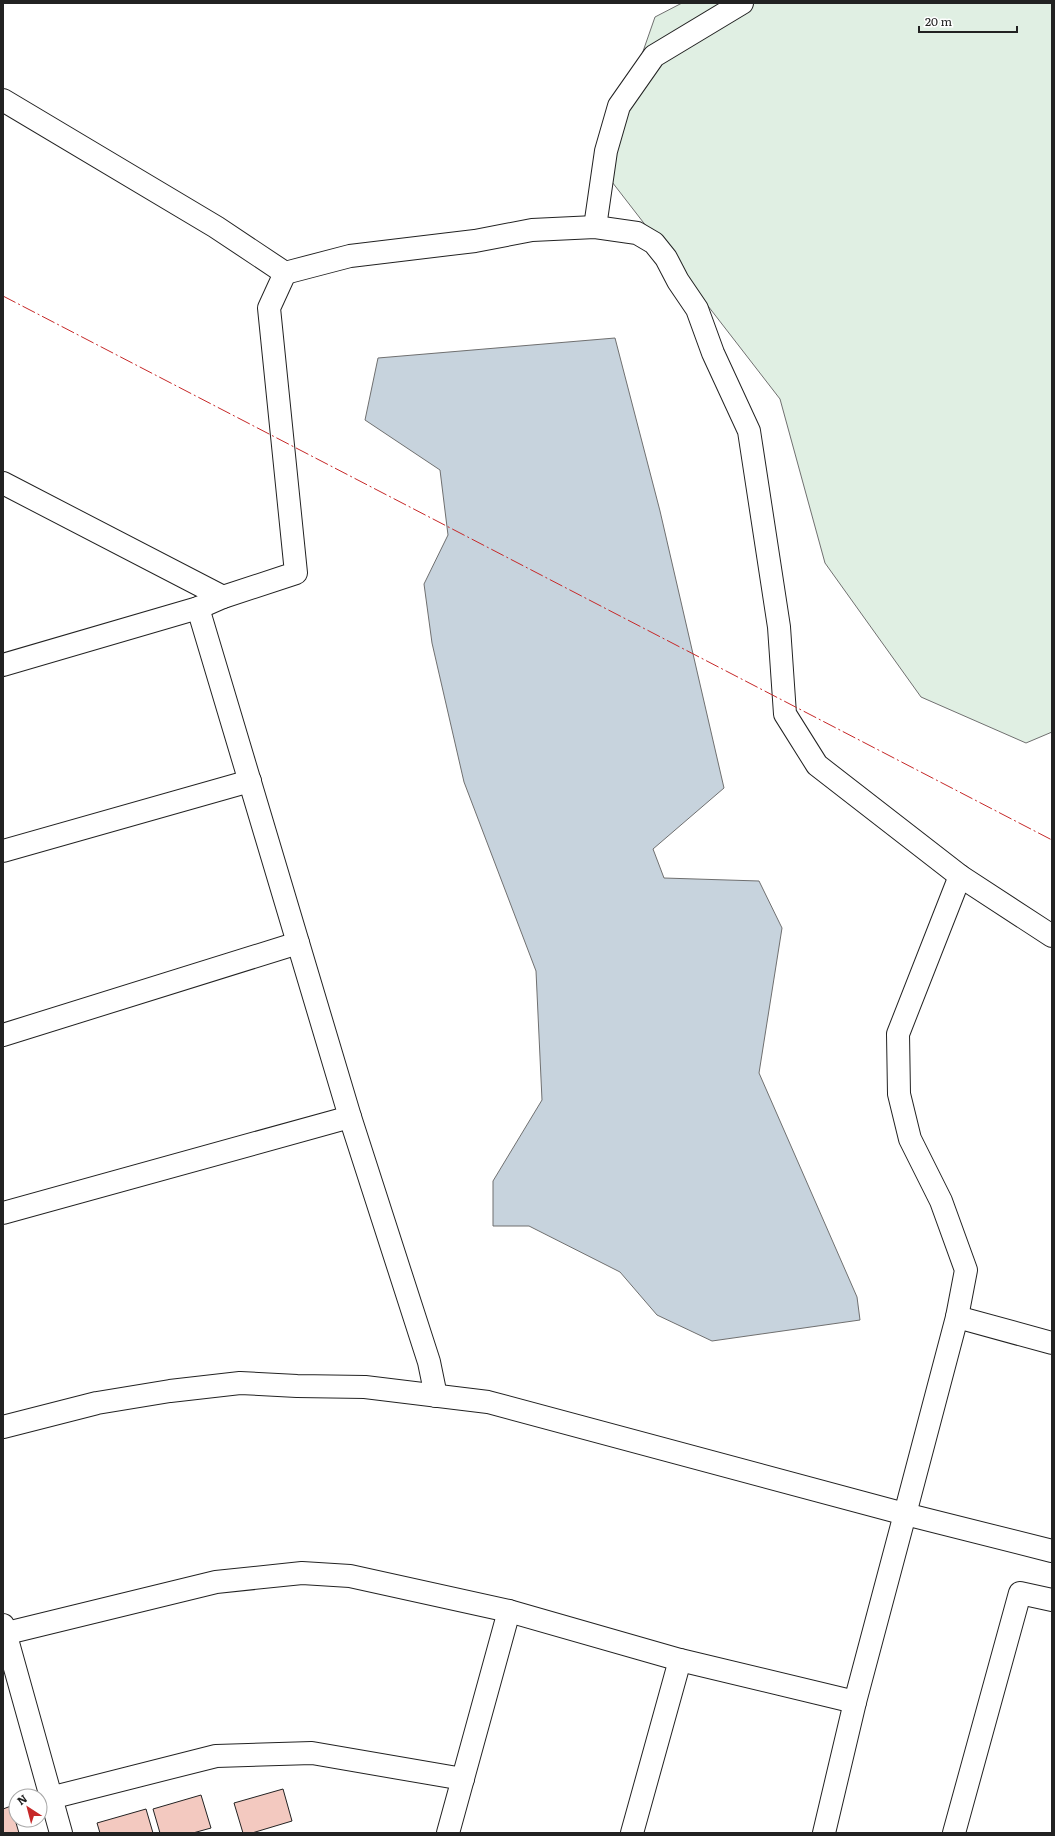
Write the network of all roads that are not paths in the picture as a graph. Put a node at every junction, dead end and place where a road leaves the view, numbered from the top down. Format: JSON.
{"nodes":[{"id":1,"x":742,"y":3,"type":"edge"},
{"id":2,"x":3,"y":100,"type":"edge"},
{"id":3,"x":595,"y":227,"type":"junction"},
{"id":4,"x":285,"y":273,"type":"junction"},
{"id":5,"x":3,"y":483,"type":"edge"},
{"id":6,"x":223,"y":598,"type":"junction"},
{"id":7,"x":198,"y":608,"type":"junction"},
{"id":8,"x":3,"y":665,"type":"edge"},
{"id":9,"x":250,"y":781,"type":"junction"},
{"id":10,"x":3,"y":851,"type":"edge"},
{"id":11,"x":960,"y":876,"type":"junction"},
{"id":12,"x":1052,"y":936,"type":"edge"},
{"id":13,"x":298,"y":943,"type":"junction"},
{"id":14,"x":3,"y":1035,"type":"edge"},
{"id":15,"x":350,"y":1117,"type":"junction"},
{"id":16,"x":3,"y":1213,"type":"edge"},
{"id":17,"x":957,"y":1317,"type":"junction"},
{"id":18,"x":1052,"y":1343,"type":"edge"},
{"id":19,"x":436,"y":1396,"type":"junction"},
{"id":20,"x":3,"y":1427,"type":"edge"},
{"id":21,"x":905,"y":1514,"type":"junction"},
{"id":22,"x":1052,"y":1551,"type":"edge"},
{"id":23,"x":1052,"y":1600,"type":"edge"},
{"id":24,"x":509,"y":1611,"type":"junction"},
{"id":25,"x":4,"y":1631,"type":"edge"},
{"id":26,"x":680,"y":1660,"type":"junction"},
{"id":27,"x":854,"y":1702,"type":"junction"},
{"id":28,"x":463,"y":1778,"type":"junction"},
{"id":29,"x":50,"y":1798,"type":"junction"},
{"id":30,"x":61,"y":1833,"type":"edge"},
{"id":31,"x":448,"y":1833,"type":"edge"},
{"id":32,"x":632,"y":1833,"type":"edge"},
{"id":33,"x":824,"y":1833,"type":"edge"},
{"id":34,"x":954,"y":1833,"type":"edge"}],
"edges":[{"from":1,"to":3,"type":"street"},
{"from":2,"to":4,"type":"street"},
{"from":3,"to":4,"type":"street"},
{"from":3,"to":11,"type":"street"},
{"from":4,"to":6,"type":"street"},
{"from":5,"to":6,"type":"street"},
{"from":6,"to":7,"type":"street"},
{"from":7,"to":8,"type":"street"},
{"from":7,"to":9,"type":"street"},
{"from":9,"to":10,"type":"street"},
{"from":9,"to":13,"type":"street"},
{"from":11,"to":12,"type":"street"},
{"from":11,"to":17,"type":"street"},
{"from":13,"to":14,"type":"street"},
{"from":13,"to":15,"type":"street"},
{"from":15,"to":16,"type":"street"},
{"from":15,"to":19,"type":"street"},
{"from":17,"to":18,"type":"street"},
{"from":17,"to":21,"type":"street"},
{"from":19,"to":20,"type":"street"},
{"from":19,"to":21,"type":"street"},
{"from":21,"to":22,"type":"street"},
{"from":21,"to":27,"type":"street"},
{"from":23,"to":34,"type":"street"},
{"from":24,"to":25,"type":"street"},
{"from":24,"to":26,"type":"street"},
{"from":24,"to":28,"type":"street"},
{"from":25,"to":29,"type":"street"},
{"from":26,"to":27,"type":"street"},
{"from":26,"to":32,"type":"street"},
{"from":27,"to":33,"type":"street"},
{"from":28,"to":29,"type":"street"},
{"from":28,"to":31,"type":"street"},
{"from":29,"to":30,"type":"street"}]}
